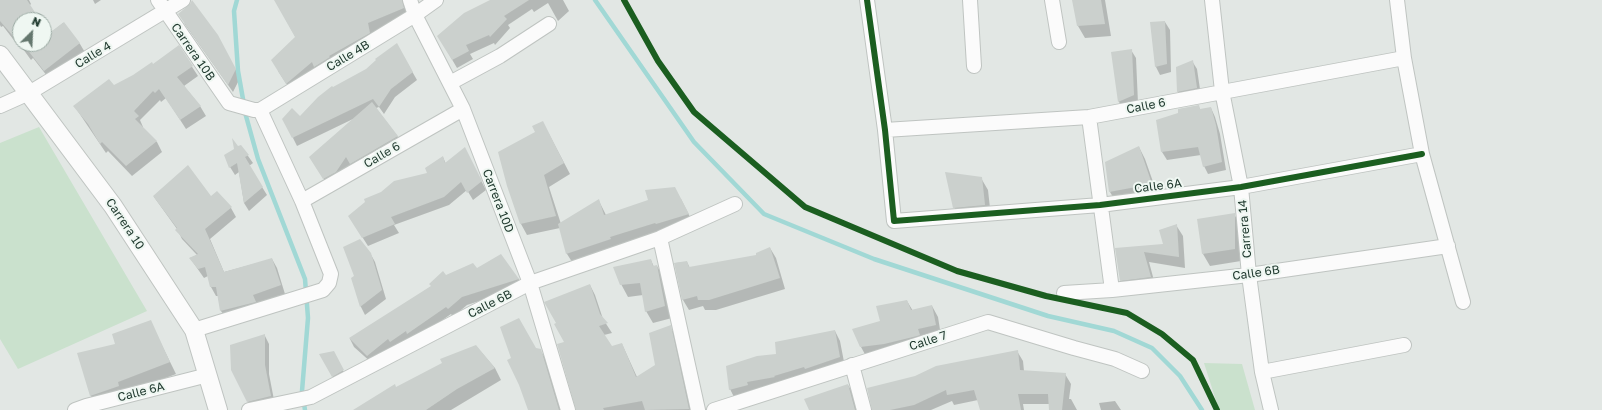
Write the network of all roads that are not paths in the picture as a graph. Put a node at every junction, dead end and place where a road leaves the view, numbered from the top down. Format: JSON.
{"nodes":[{"id":1,"x":184,"y":0,"type":"edge"},
{"id":2,"x":410,"y":0,"type":"edge"},
{"id":3,"x":436,"y":0,"type":"edge"},
{"id":4,"x":867,"y":0,"type":"edge"},
{"id":5,"x":970,"y":0,"type":"edge"},
{"id":6,"x":1052,"y":0,"type":"edge"},
{"id":7,"x":1212,"y":0,"type":"edge"},
{"id":8,"x":1398,"y":0,"type":"edge"},
{"id":9,"x":162,"y":5,"type":"edge"},
{"id":10,"x":415,"y":15,"type":"junction"},
{"id":11,"x":549,"y":24,"type":"dead end"},
{"id":12,"x":1059,"y":42,"type":"dead end"},
{"id":13,"x":0,"y":55,"type":"edge"},
{"id":14,"x":1404,"y":58,"type":"junction"},
{"id":15,"x":974,"y":66,"type":"dead end"},
{"id":16,"x":450,"y":83,"type":"junction"},
{"id":17,"x":1222,"y":91,"type":"junction"},
{"id":18,"x":29,"y":93,"type":"junction"},
{"id":19,"x":0,"y":106,"type":"edge"},
{"id":20,"x":463,"y":109,"type":"junction"},
{"id":21,"x":257,"y":110,"type":"junction"},
{"id":22,"x":1089,"y":117,"type":"junction"},
{"id":23,"x":885,"y":130,"type":"junction"},
{"id":24,"x":1422,"y":154,"type":"junction"},
{"id":25,"x":1241,"y":187,"type":"junction"},
{"id":26,"x":302,"y":201,"type":"junction"},
{"id":27,"x":735,"y":204,"type":"dead end"},
{"id":28,"x":1100,"y":205,"type":"junction"},
{"id":29,"x":660,"y":238,"type":"junction"},
{"id":30,"x":1448,"y":246,"type":"junction"},
{"id":31,"x":1248,"y":274,"type":"junction"},
{"id":32,"x":530,"y":283,"type":"junction"},
{"id":33,"x":1112,"y":290,"type":"junction"},
{"id":34,"x":1064,"y":293,"type":"dead end"},
{"id":35,"x":1463,"y":302,"type":"dead end"},
{"id":36,"x":194,"y":330,"type":"junction"},
{"id":37,"x":1404,"y":345,"type":"dead end"},
{"id":38,"x":852,"y":365,"type":"junction"},
{"id":39,"x":1142,"y":371,"type":"dead end"},
{"id":40,"x":1262,"y":372,"type":"junction"},
{"id":41,"x":208,"y":375,"type":"junction"},
{"id":42,"x":83,"y":409,"type":"edge"},
{"id":43,"x":218,"y":410,"type":"edge"},
{"id":44,"x":249,"y":410,"type":"edge"},
{"id":45,"x":568,"y":410,"type":"edge"},
{"id":46,"x":698,"y":410,"type":"edge"},
{"id":47,"x":714,"y":410,"type":"edge"},
{"id":48,"x":864,"y":410,"type":"edge"},
{"id":49,"x":1271,"y":410,"type":"edge"}],
"edges":[{"from":1,"to":9,"type":"street","name":"Calle 4"},
{"from":2,"to":10,"type":"street","name":"Carrera 10D"},
{"from":3,"to":10,"type":"street","name":"Calle 4B"},
{"from":4,"to":23,"type":"street"},
{"from":5,"to":15,"type":"street"},
{"from":6,"to":12,"type":"street"},
{"from":7,"to":17,"type":"street","name":"Carrera 14"},
{"from":8,"to":14,"type":"street"},
{"from":9,"to":18,"type":"street","name":"Calle 4"},
{"from":9,"to":21,"type":"street","name":"Carrera 10B"},
{"from":10,"to":16,"type":"street","name":"Carrera 10D"},
{"from":10,"to":21,"type":"street","name":"Calle 4B"},
{"from":11,"to":16,"type":"street"},
{"from":13,"to":18,"type":"street","name":"Carrera 10"},
{"from":14,"to":17,"type":"street","name":"Calle 6"},
{"from":14,"to":24,"type":"street"},
{"from":16,"to":20,"type":"street","name":"Carrera 10D"},
{"from":17,"to":22,"type":"street","name":"Calle 6"},
{"from":17,"to":25,"type":"street","name":"Carrera 14"},
{"from":18,"to":19,"type":"street","name":"Calle 4"},
{"from":18,"to":36,"type":"street","name":"Carrera 10"},
{"from":20,"to":26,"type":"street","name":"Calle 6"},
{"from":20,"to":32,"type":"street","name":"Carrera 10D"},
{"from":21,"to":26,"type":"street"},
{"from":22,"to":23,"type":"street","name":"Calle 6"},
{"from":22,"to":28,"type":"street"},
{"from":23,"to":28,"type":"street","name":"Calle 6A"},
{"from":24,"to":25,"type":"street","name":"Calle 6A"},
{"from":24,"to":30,"type":"street"},
{"from":25,"to":28,"type":"street","name":"Calle 6A"},
{"from":25,"to":31,"type":"street","name":"Carrera 14"},
{"from":26,"to":36,"type":"street"},
{"from":27,"to":29,"type":"street","name":"Calle 6B"},
{"from":28,"to":33,"type":"street"},
{"from":29,"to":32,"type":"street","name":"Calle 6B"},
{"from":29,"to":46,"type":"street"},
{"from":30,"to":31,"type":"street","name":"Calle 6B"},
{"from":30,"to":35,"type":"street"},
{"from":31,"to":33,"type":"street","name":"Calle 6B"},
{"from":31,"to":40,"type":"street","name":"Carrera 14"},
{"from":32,"to":44,"type":"street","name":"Calle 6B"},
{"from":32,"to":45,"type":"street","name":"Carrera 10D"},
{"from":33,"to":34,"type":"street","name":"Calle 6B"},
{"from":36,"to":41,"type":"street","name":"Carrera 10"},
{"from":37,"to":40,"type":"street"},
{"from":38,"to":39,"type":"street","name":"Calle 7"},
{"from":38,"to":47,"type":"street","name":"Calle 7"},
{"from":38,"to":48,"type":"street"},
{"from":40,"to":49,"type":"street","name":"Carrera 14"},
{"from":41,"to":42,"type":"street","name":"Calle 6A"},
{"from":41,"to":43,"type":"street","name":"Carrera 10"}]}
